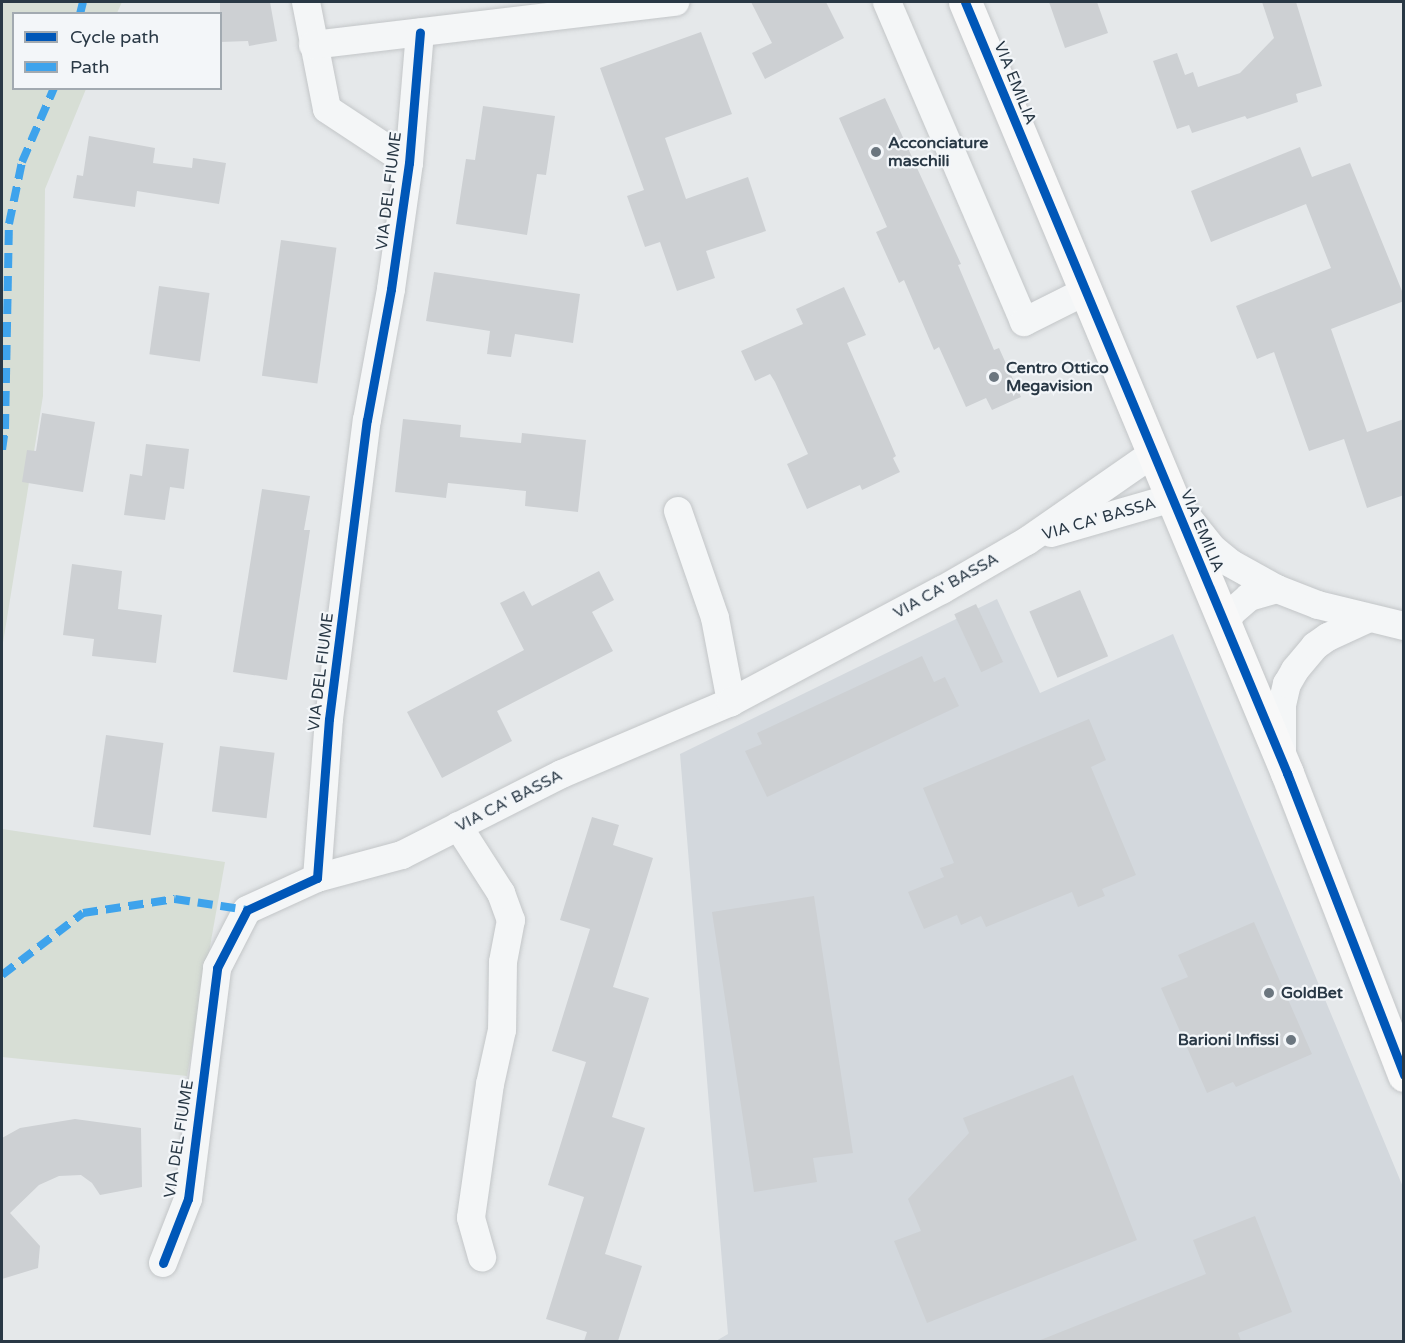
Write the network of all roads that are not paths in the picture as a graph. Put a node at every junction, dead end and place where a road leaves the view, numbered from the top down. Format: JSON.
{"nodes":[{"id":1,"x":306,"y":2,"type":"edge"},
{"id":2,"x":675,"y":2,"type":"edge"},
{"id":3,"x":887,"y":2,"type":"edge"},
{"id":4,"x":965,"y":2,"type":"edge"},
{"id":5,"x":420,"y":32,"type":"junction"},
{"id":6,"x":313,"y":45,"type":"junction"},
{"id":7,"x":409,"y":163,"type":"junction"},
{"id":8,"x":1084,"y":292,"type":"junction"},
{"id":9,"x":1152,"y":454,"type":"junction"},
{"id":10,"x":1172,"y":498,"type":"junction"},
{"id":11,"x":678,"y":511,"type":"dead end"},
{"id":12,"x":1027,"y":541,"type":"junction"},
{"id":13,"x":1277,"y":589,"type":"junction"},
{"id":14,"x":1367,"y":619,"type":"junction"},
{"id":15,"x":1225,"y":625,"type":"junction"},
{"id":16,"x":1404,"y":626,"type":"edge"},
{"id":17,"x":731,"y":702,"type":"junction"},
{"id":18,"x":1287,"y":773,"type":"junction"},
{"id":19,"x":458,"y":826,"type":"junction"},
{"id":20,"x":317,"y":878,"type":"junction"},
{"id":21,"x":1404,"y":1075,"type":"edge"},
{"id":22,"x":482,"y":1257,"type":"dead end"},
{"id":23,"x":163,"y":1263,"type":"dead end"}],
"edges":[{"from":1,"to":6,"type":"street","name":"VIA DEL FIUME"},
{"from":2,"to":5,"type":"street"},
{"from":3,"to":8,"type":"street"},
{"from":4,"to":8,"type":"main road","name":"VIA EMILIA"},
{"from":5,"to":6,"type":"street"},
{"from":5,"to":7,"type":"street","name":"VIA DEL FIUME"},
{"from":6,"to":7,"type":"street","name":"VIA DEL FIUME"},
{"from":7,"to":20,"type":"street","name":"VIA DEL FIUME"},
{"from":8,"to":9,"type":"main road","name":"VIA EMILIA"},
{"from":9,"to":10,"type":"main road","name":"VIA EMILIA"},
{"from":9,"to":12,"type":"street","name":"VIA CA' BASSA"},
{"from":10,"to":12,"type":"street","name":"VIA CA' BASSA"},
{"from":10,"to":13,"type":"street"},
{"from":10,"to":15,"type":"main road","name":"VIA EMILIA"},
{"from":11,"to":17,"type":"street"},
{"from":12,"to":17,"type":"street","name":"VIA CA' BASSA"},
{"from":13,"to":14,"type":"street"},
{"from":13,"to":15,"type":"street"},
{"from":14,"to":16,"type":"street"},
{"from":14,"to":18,"type":"street"},
{"from":15,"to":18,"type":"main road","name":"VIA EMILIA"},
{"from":17,"to":19,"type":"street","name":"VIA CA' BASSA"},
{"from":18,"to":21,"type":"main road","name":"VIA EMILIA"},
{"from":19,"to":20,"type":"street","name":"VIA CA' BASSA"},
{"from":19,"to":22,"type":"street"},
{"from":20,"to":23,"type":"street","name":"VIA DEL FIUME"}]}
